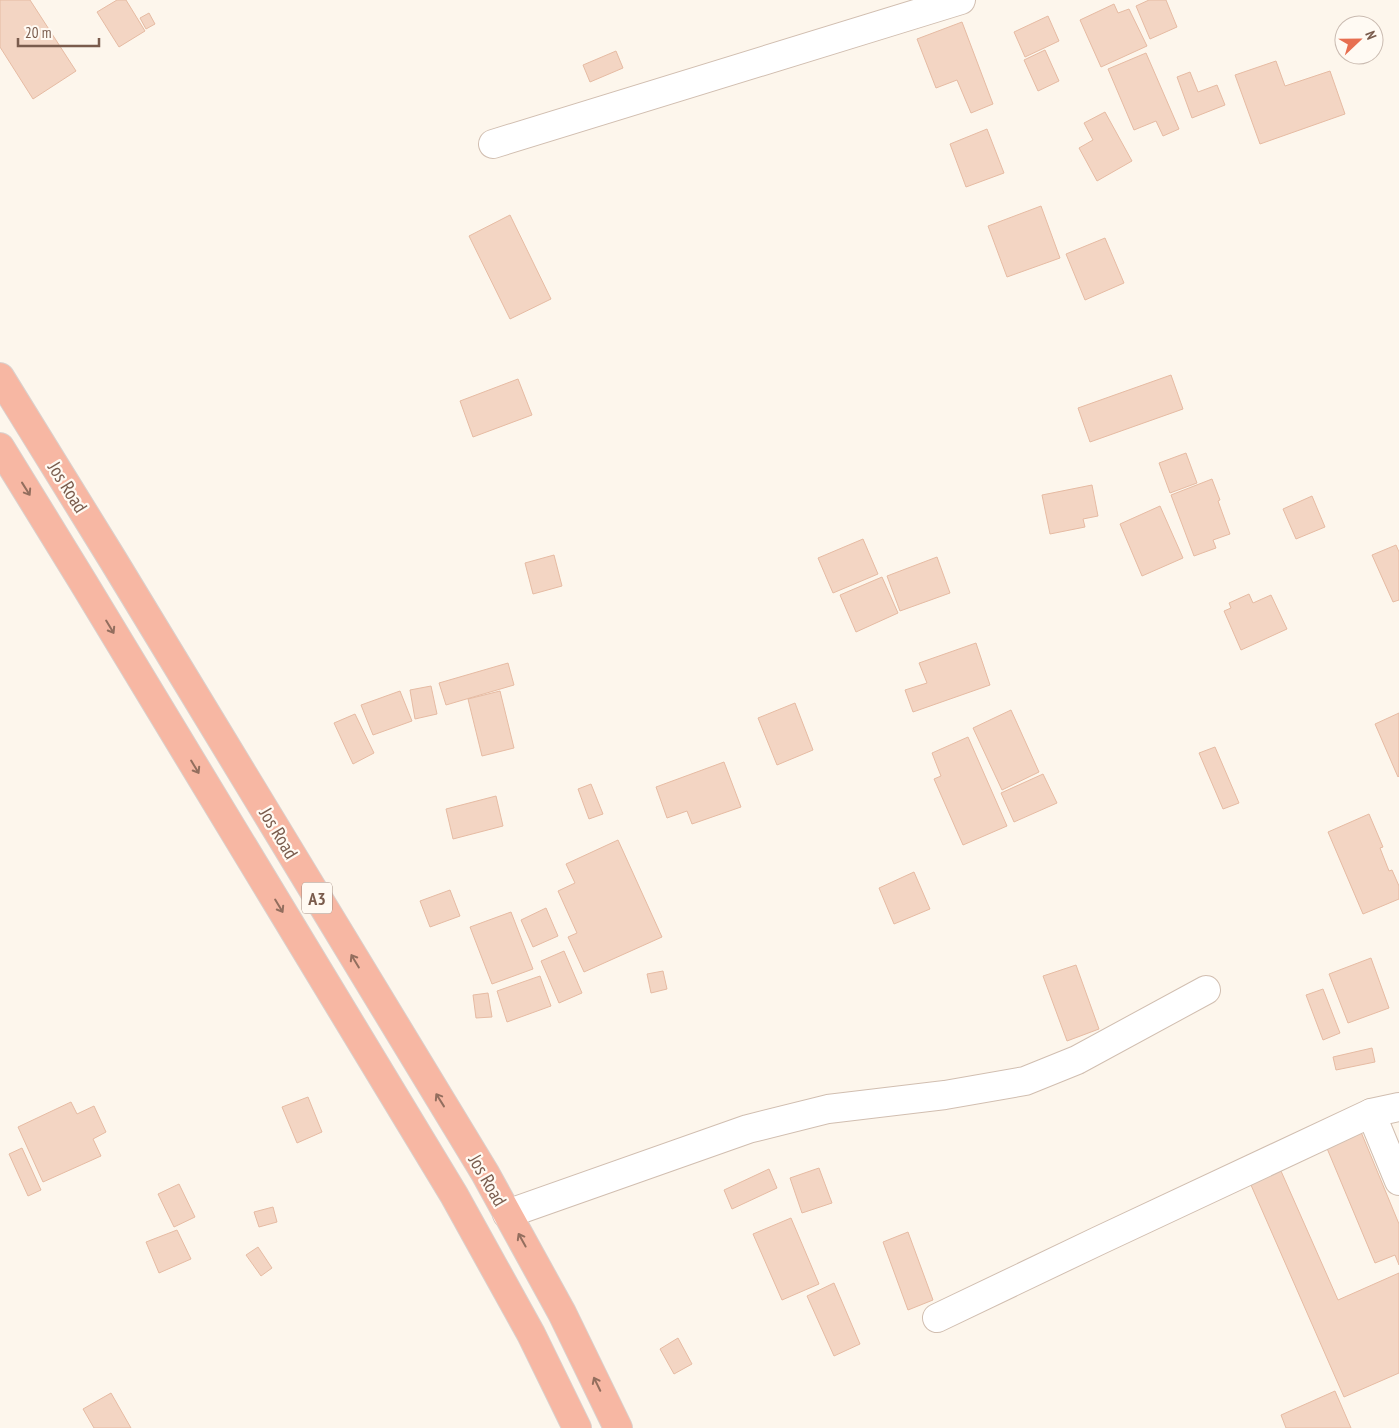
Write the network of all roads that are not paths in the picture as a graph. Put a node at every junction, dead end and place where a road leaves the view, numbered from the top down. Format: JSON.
{"nodes":[{"id":1,"x":960,"y":0,"type":"edge"},
{"id":2,"x":493,"y":144,"type":"dead end"},
{"id":3,"x":0,"y":376,"type":"edge"},
{"id":4,"x":0,"y":448,"type":"edge"},
{"id":5,"x":1206,"y":990,"type":"dead end"},
{"id":6,"x":1399,"y":1108,"type":"edge"},
{"id":7,"x":1371,"y":1113,"type":"junction"},
{"id":8,"x":1399,"y":1181,"type":"edge"},
{"id":9,"x":507,"y":1214,"type":"junction"},
{"id":10,"x":937,"y":1318,"type":"dead end"},
{"id":11,"x":577,"y":1428,"type":"edge"},
{"id":12,"x":618,"y":1428,"type":"edge"}],
"edges":[{"from":1,"to":2,"type":"street"},
{"from":9,"to":3,"type":"highway","name":"Jos Road","number":"A3","one_way":true},
{"from":4,"to":11,"type":"highway","name":"Jos Road","number":"A3","one_way":true},
{"from":5,"to":9,"type":"street"},
{"from":6,"to":7,"type":"street"},
{"from":7,"to":8,"type":"street"},
{"from":7,"to":10,"type":"street"},
{"from":12,"to":9,"type":"highway","name":"Jos Road","number":"A3","one_way":true}]}
